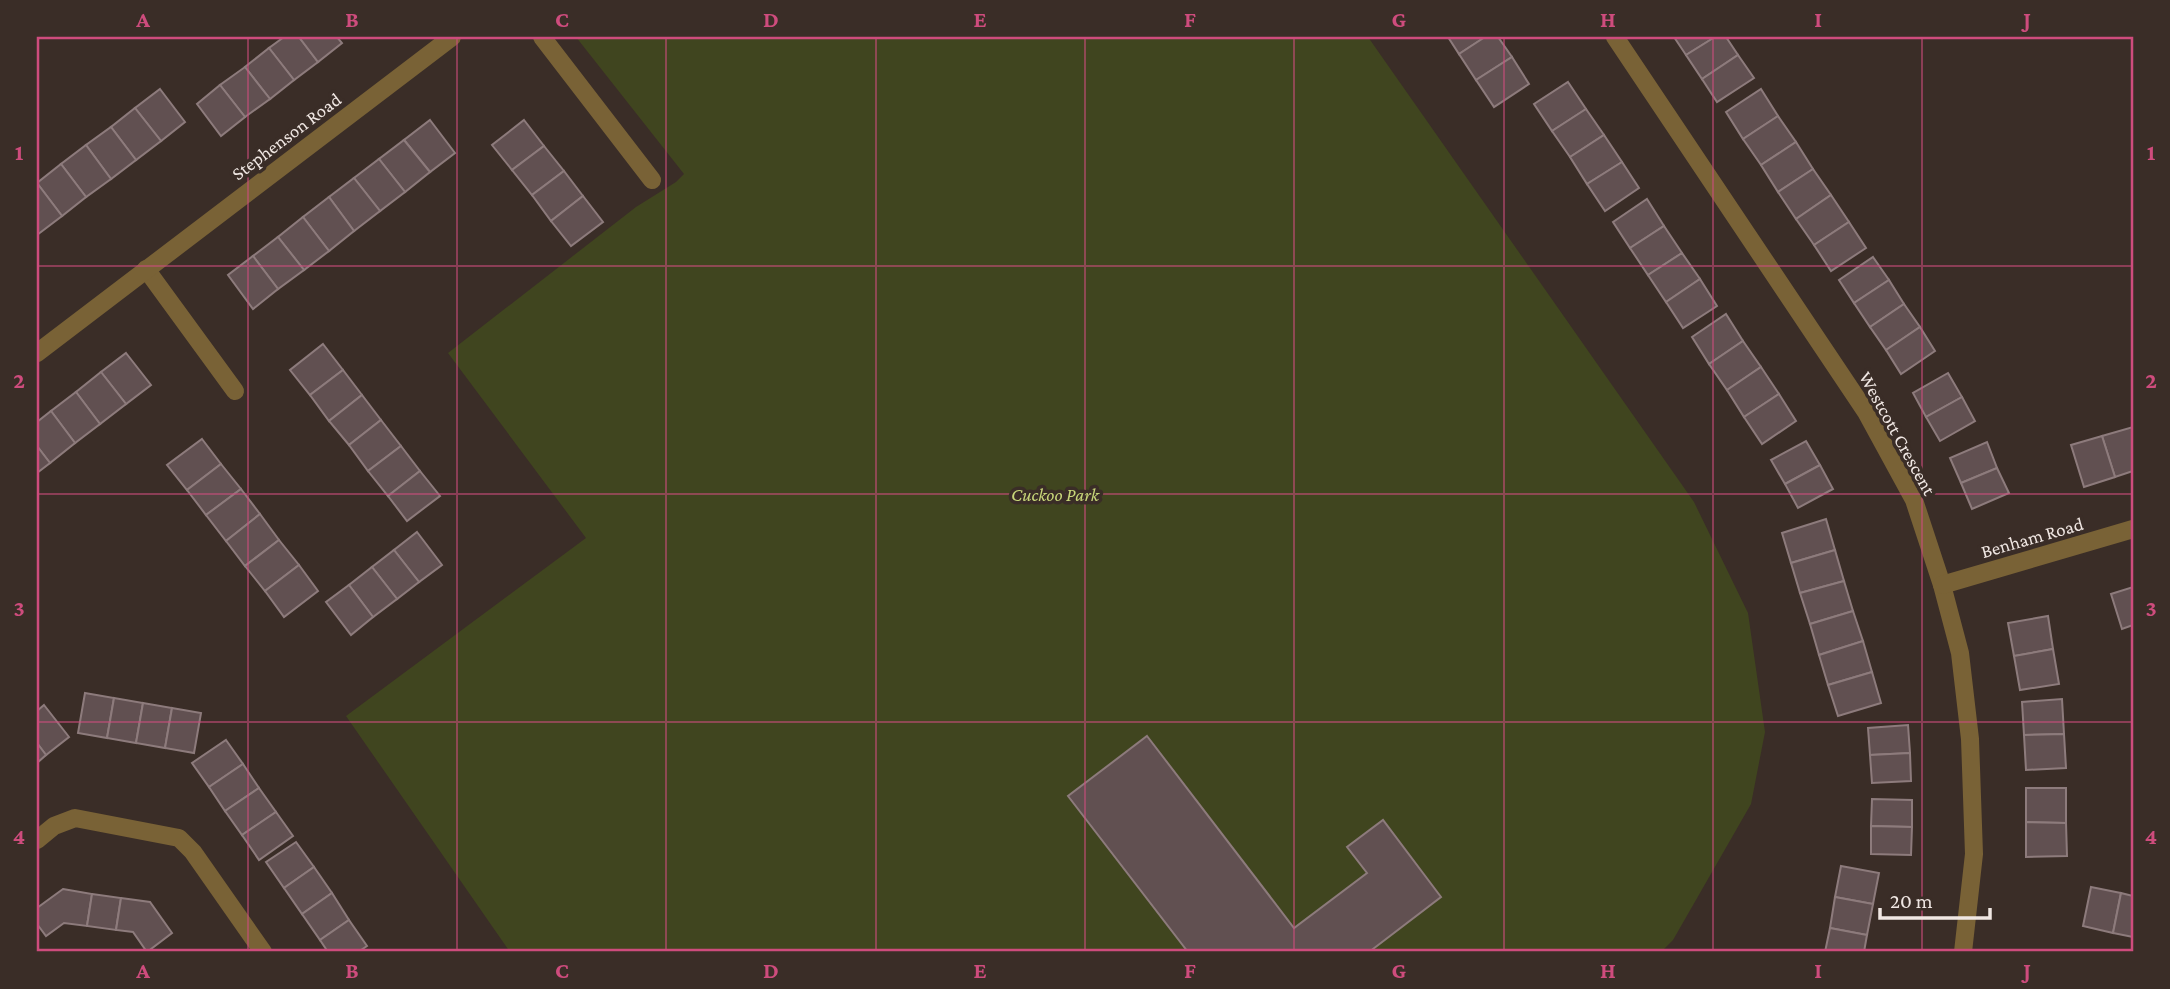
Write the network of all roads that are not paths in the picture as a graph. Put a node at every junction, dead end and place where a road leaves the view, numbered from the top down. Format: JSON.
{"nodes":[{"id":1,"x":452,"y":37,"type":"edge"},
{"id":2,"x":542,"y":37,"type":"edge"},
{"id":3,"x":1615,"y":37,"type":"edge"},
{"id":4,"x":652,"y":180,"type":"dead end"},
{"id":5,"x":146,"y":269,"type":"junction"},
{"id":6,"x":37,"y":353,"type":"edge"},
{"id":7,"x":235,"y":391,"type":"dead end"},
{"id":8,"x":2133,"y":529,"type":"edge"},
{"id":9,"x":1942,"y":585,"type":"junction"},
{"id":10,"x":37,"y":840,"type":"edge"},
{"id":11,"x":263,"y":952,"type":"edge"},
{"id":12,"x":1963,"y":952,"type":"edge"}],
"edges":[{"from":1,"to":5,"type":"street","name":"Stephenson Road"},
{"from":2,"to":4,"type":"street"},
{"from":3,"to":9,"type":"street","name":"Westcott Crescent"},
{"from":5,"to":6,"type":"street","name":"Stephenson Road"},
{"from":5,"to":7,"type":"street"},
{"from":8,"to":9,"type":"street","name":"Benham Road"},
{"from":9,"to":12,"type":"street","name":"Westcott Crescent"},
{"from":10,"to":11,"type":"street"}]}
